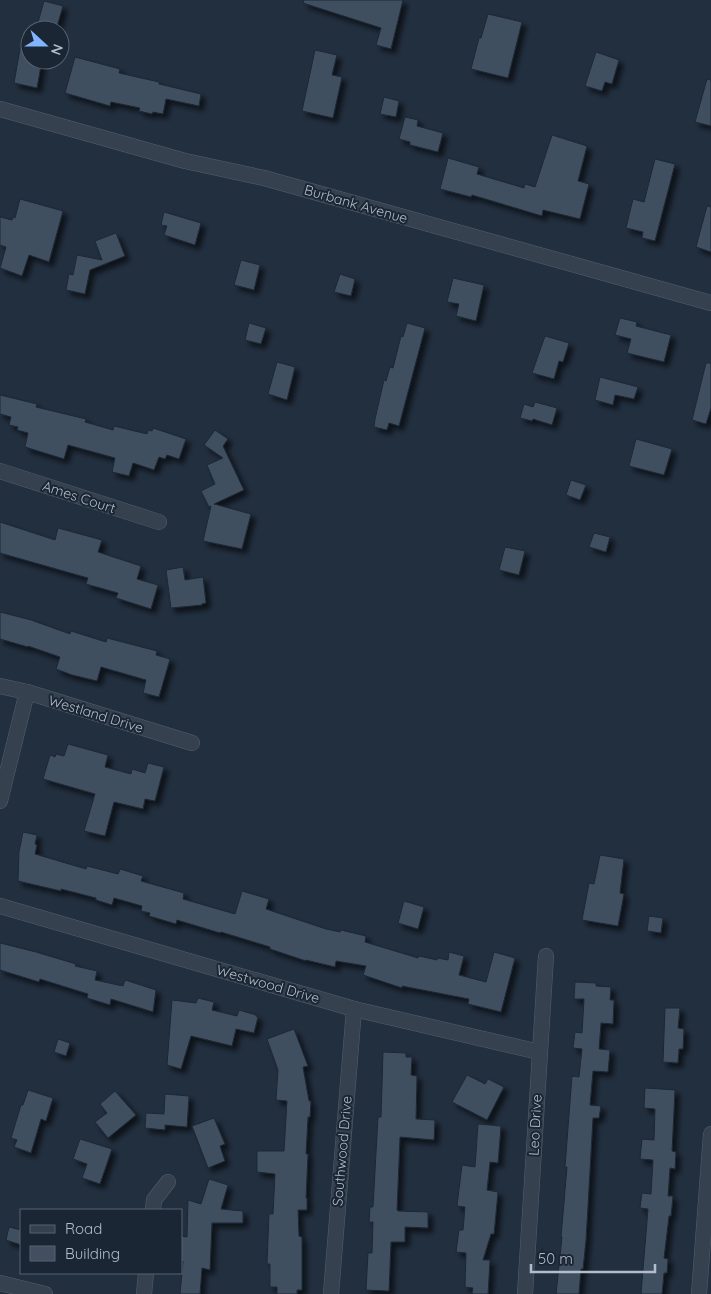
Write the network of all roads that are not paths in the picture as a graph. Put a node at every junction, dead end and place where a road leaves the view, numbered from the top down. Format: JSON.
{"nodes":[{"id":1,"x":0,"y":109,"type":"edge"},
{"id":2,"x":711,"y":303,"type":"edge"},
{"id":3,"x":0,"y":471,"type":"edge"},
{"id":4,"x":159,"y":522,"type":"dead end"},
{"id":5,"x":0,"y":686,"type":"edge"},
{"id":6,"x":27,"y":692,"type":"junction"},
{"id":7,"x":192,"y":743,"type":"dead end"},
{"id":8,"x":0,"y":801,"type":"edge"},
{"id":9,"x":0,"y":906,"type":"edge"},
{"id":10,"x":546,"y":956,"type":"dead end"},
{"id":11,"x":354,"y":1009,"type":"junction"},
{"id":12,"x":539,"y":1052,"type":"junction"},
{"id":13,"x":711,"y":1134,"type":"edge"},
{"id":14,"x":168,"y":1182,"type":"dead end"},
{"id":15,"x":152,"y":1209,"type":"edge"},
{"id":16,"x":146,"y":1274,"type":"edge"},
{"id":17,"x":0,"y":1282,"type":"edge"},
{"id":18,"x":45,"y":1294,"type":"edge"},
{"id":19,"x":144,"y":1294,"type":"edge"},
{"id":20,"x":331,"y":1294,"type":"edge"},
{"id":21,"x":525,"y":1294,"type":"edge"},
{"id":22,"x":700,"y":1294,"type":"edge"}],
"edges":[{"from":1,"to":2,"type":"street","name":"Burbank Avenue"},
{"from":3,"to":4,"type":"street","name":"Ames Court"},
{"from":5,"to":6,"type":"street","name":"Westland Drive"},
{"from":6,"to":7,"type":"street","name":"Westland Drive"},
{"from":6,"to":8,"type":"street"},
{"from":9,"to":11,"type":"street","name":"Westwood Drive"},
{"from":10,"to":12,"type":"street","name":"Leo Drive"},
{"from":11,"to":12,"type":"street","name":"Westwood Drive"},
{"from":11,"to":20,"type":"street","name":"Southwood Drive"},
{"from":12,"to":21,"type":"street","name":"Leo Drive"},
{"from":13,"to":22,"type":"street"},
{"from":14,"to":15,"type":"street"},
{"from":16,"to":19,"type":"street"},
{"from":17,"to":18,"type":"street"}]}
